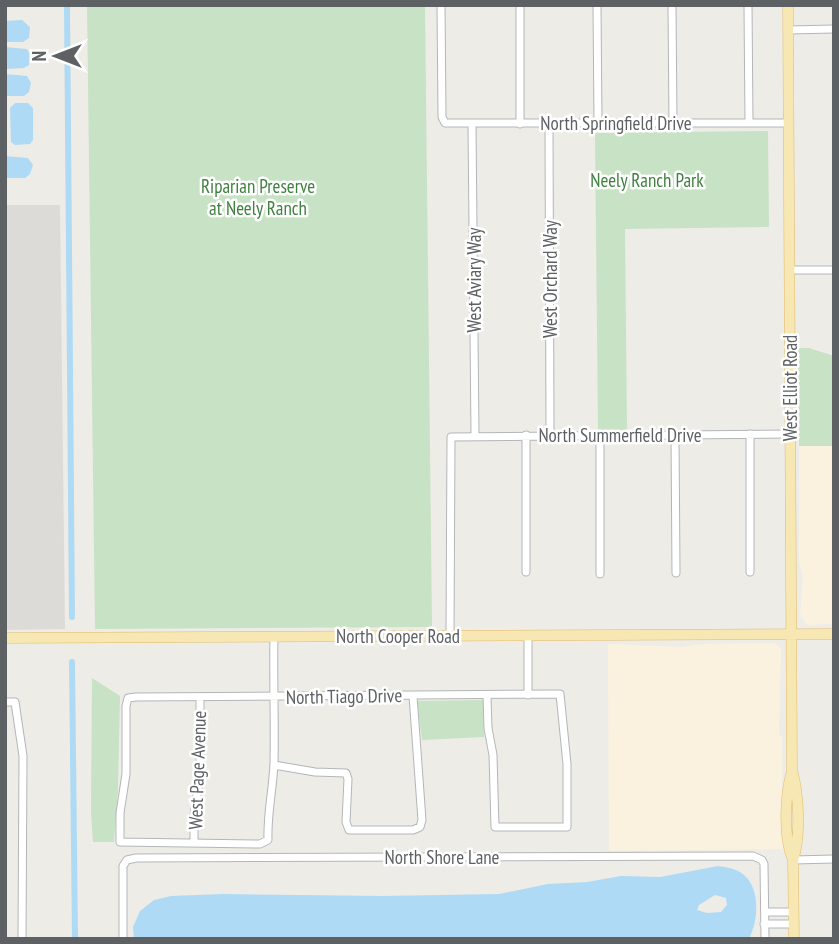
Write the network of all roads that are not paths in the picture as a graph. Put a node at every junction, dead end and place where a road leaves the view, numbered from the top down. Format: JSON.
{"nodes":[{"id":1,"x":441,"y":5,"type":"edge"},
{"id":2,"x":520,"y":5,"type":"edge"},
{"id":3,"x":597,"y":5,"type":"edge"},
{"id":4,"x":672,"y":5,"type":"edge"},
{"id":5,"x":748,"y":5,"type":"edge"},
{"id":6,"x":788,"y":5,"type":"edge"},
{"id":7,"x":834,"y":29,"type":"edge"},
{"id":8,"x":788,"y":30,"type":"junction"},
{"id":9,"x":673,"y":123,"type":"junction"},
{"id":10,"x":749,"y":123,"type":"junction"},
{"id":11,"x":788,"y":123,"type":"junction"},
{"id":12,"x":472,"y":124,"type":"junction"},
{"id":13,"x":520,"y":124,"type":"junction"},
{"id":14,"x":549,"y":124,"type":"junction"},
{"id":15,"x":598,"y":124,"type":"junction"},
{"id":16,"x":789,"y":270,"type":"junction"},
{"id":17,"x":834,"y":270,"type":"edge"},
{"id":18,"x":675,"y":434,"type":"junction"},
{"id":19,"x":750,"y":434,"type":"junction"},
{"id":20,"x":790,"y":434,"type":"junction"},
{"id":21,"x":526,"y":435,"type":"junction"},
{"id":22,"x":550,"y":435,"type":"junction"},
{"id":23,"x":600,"y":435,"type":"junction"},
{"id":24,"x":475,"y":436,"type":"junction"},
{"id":25,"x":526,"y":572,"type":"dead end"},
{"id":26,"x":750,"y":572,"type":"dead end"},
{"id":27,"x":676,"y":573,"type":"dead end"},
{"id":28,"x":600,"y":574,"type":"dead end"},
{"id":29,"x":791,"y":633,"type":"junction"},
{"id":30,"x":834,"y":634,"type":"edge"},
{"id":31,"x":450,"y":636,"type":"junction"},
{"id":32,"x":528,"y":636,"type":"junction"},
{"id":33,"x":274,"y":637,"type":"junction"},
{"id":34,"x":5,"y":638,"type":"edge"},
{"id":35,"x":486,"y":695,"type":"junction"},
{"id":36,"x":528,"y":695,"type":"junction"},
{"id":37,"x":413,"y":696,"type":"junction"},
{"id":38,"x":200,"y":697,"type":"junction"},
{"id":39,"x":273,"y":697,"type":"junction"},
{"id":40,"x":5,"y":702,"type":"edge"},
{"id":41,"x":274,"y":765,"type":"junction"},
{"id":42,"x":194,"y":843,"type":"junction"},
{"id":43,"x":834,"y":859,"type":"edge"},
{"id":44,"x":793,"y":860,"type":"junction"},
{"id":45,"x":765,"y":912,"type":"junction"},
{"id":46,"x":793,"y":912,"type":"junction"},
{"id":47,"x":764,"y":924,"type":"junction"},
{"id":48,"x":793,"y":924,"type":"junction"},
{"id":49,"x":22,"y":939,"type":"edge"},
{"id":50,"x":123,"y":939,"type":"edge"},
{"id":51,"x":765,"y":939,"type":"edge"},
{"id":52,"x":794,"y":939,"type":"edge"}],
"edges":[{"from":1,"to":12,"type":"street","name":"North Springfield Drive"},
{"from":2,"to":13,"type":"street"},
{"from":3,"to":15,"type":"street"},
{"from":4,"to":9,"type":"street"},
{"from":5,"to":10,"type":"street"},
{"from":6,"to":8,"type":"main road","name":"West Elliot Road"},
{"from":7,"to":8,"type":"street"},
{"from":8,"to":11,"type":"main road","name":"West Elliot Road"},
{"from":9,"to":10,"type":"street","name":"North Springfield Drive"},
{"from":9,"to":15,"type":"street","name":"North Springfield Drive"},
{"from":10,"to":11,"type":"street","name":"North Springfield Drive"},
{"from":11,"to":16,"type":"main road","name":"West Elliot Road"},
{"from":12,"to":13,"type":"street","name":"North Springfield Drive"},
{"from":12,"to":24,"type":"street","name":"West Aviary Way"},
{"from":13,"to":14,"type":"street","name":"North Springfield Drive"},
{"from":14,"to":15,"type":"street","name":"North Springfield Drive"},
{"from":14,"to":22,"type":"street","name":"West Orchard Way"},
{"from":16,"to":17,"type":"street"},
{"from":16,"to":20,"type":"main road","name":"West Elliot Road"},
{"from":18,"to":19,"type":"street","name":"North Summerfield Drive"},
{"from":18,"to":23,"type":"street","name":"North Summerfield Drive"},
{"from":18,"to":27,"type":"street"},
{"from":19,"to":20,"type":"street","name":"North Summerfield Drive"},
{"from":19,"to":26,"type":"street"},
{"from":20,"to":29,"type":"main road","name":"West Elliot Road"},
{"from":21,"to":22,"type":"street","name":"North Summerfield Drive"},
{"from":21,"to":24,"type":"street","name":"North Summerfield Drive"},
{"from":21,"to":25,"type":"street"},
{"from":22,"to":23,"type":"street","name":"North Summerfield Drive"},
{"from":23,"to":28,"type":"street"},
{"from":24,"to":31,"type":"street","name":"North Summerfield Drive"},
{"from":29,"to":30,"type":"main road","name":"North Cooper Road"},
{"from":29,"to":32,"type":"main road","name":"North Cooper Road"},
{"from":29,"to":44,"type":"main road","name":"West Elliot Road"},
{"from":31,"to":32,"type":"main road","name":"North Cooper Road"},
{"from":31,"to":33,"type":"main road","name":"North Cooper Road"},
{"from":32,"to":36,"type":"street"},
{"from":33,"to":34,"type":"main road","name":"North Cooper Road"},
{"from":33,"to":39,"type":"street"},
{"from":35,"to":36,"type":"street","name":"North Tiago Drive"},
{"from":35,"to":36,"type":"street","name":"North Tiago Drive"},
{"from":35,"to":37,"type":"street","name":"North Tiago Drive"},
{"from":37,"to":39,"type":"street","name":"North Tiago Drive"},
{"from":37,"to":41,"type":"street"},
{"from":38,"to":39,"type":"street","name":"North Tiago Drive"},
{"from":38,"to":42,"type":"street","name":"West Page Avenue"},
{"from":38,"to":42,"type":"street","name":"North Tiago Drive"},
{"from":39,"to":41,"type":"street"},
{"from":40,"to":49,"type":"street"},
{"from":41,"to":42,"type":"street"},
{"from":43,"to":44,"type":"street"},
{"from":44,"to":46,"type":"main road","name":"West Elliot Road"},
{"from":45,"to":46,"type":"street"},
{"from":45,"to":47,"type":"street","name":"North Shore Lane"},
{"from":45,"to":50,"type":"street","name":"North Shore Lane"},
{"from":46,"to":48,"type":"main road","name":"West Elliot Road"},
{"from":47,"to":48,"type":"street"},
{"from":47,"to":51,"type":"street","name":"North Shore Lane"},
{"from":48,"to":52,"type":"main road","name":"West Elliot Road"}]}
